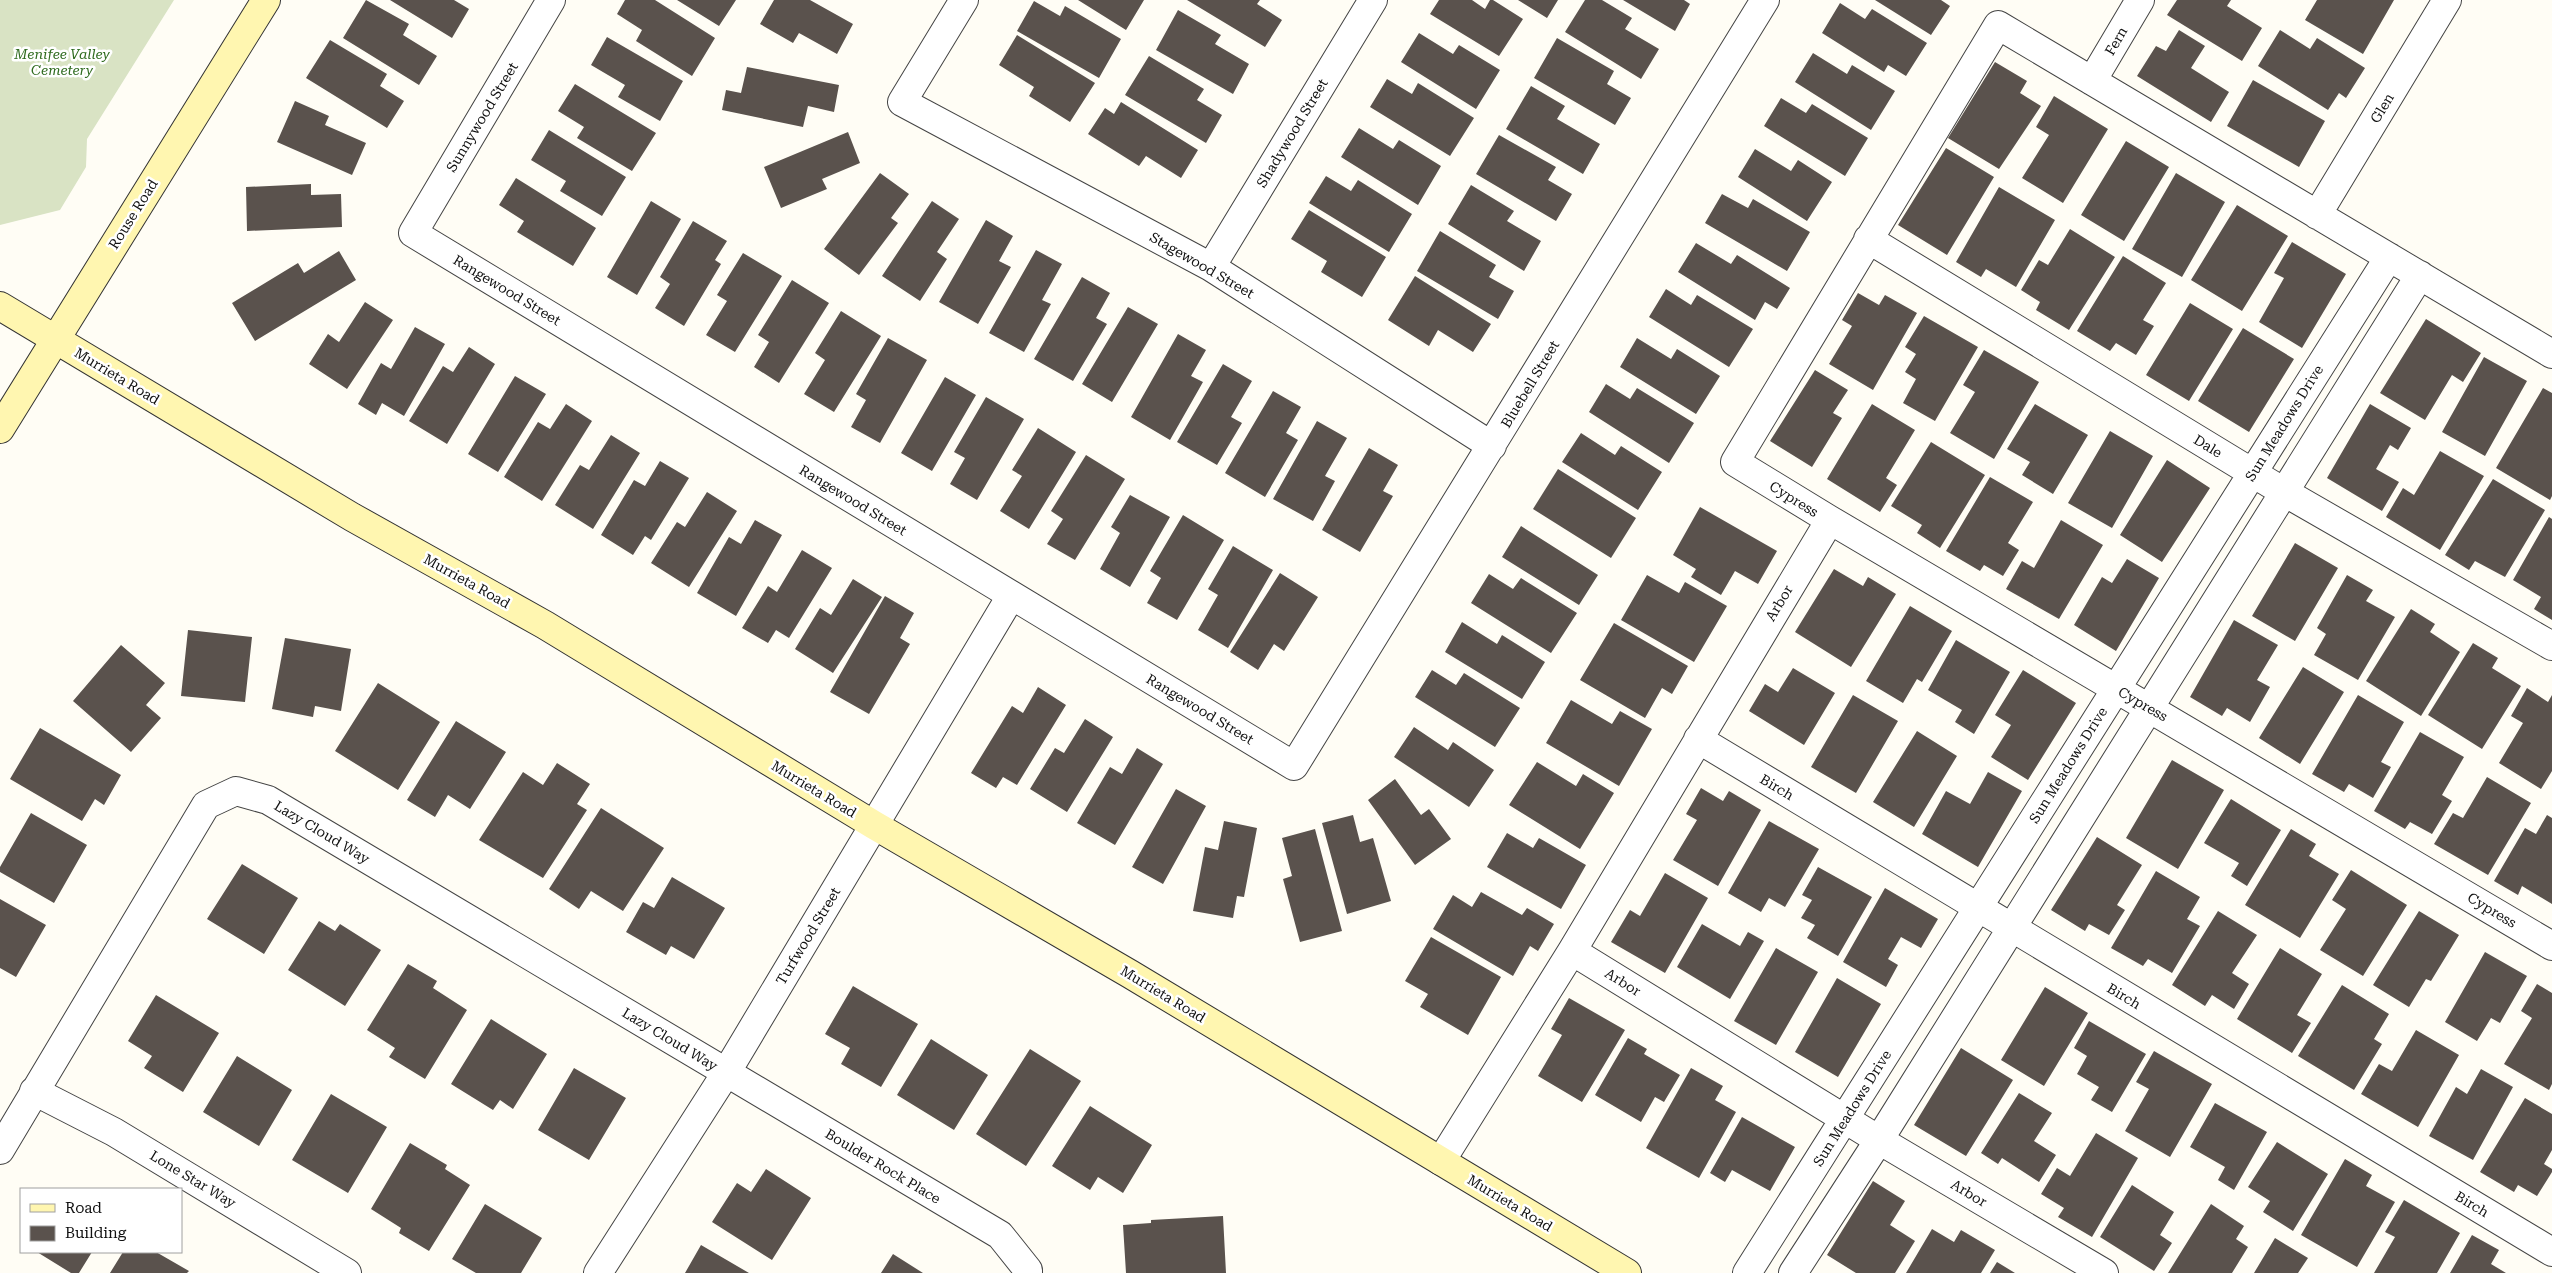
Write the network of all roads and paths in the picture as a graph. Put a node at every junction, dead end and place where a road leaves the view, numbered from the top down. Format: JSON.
{"nodes":[{"id":1,"x":266,"y":0,"type":"edge"},
{"id":2,"x":551,"y":0,"type":"edge"},
{"id":3,"x":964,"y":0,"type":"edge"},
{"id":4,"x":1373,"y":0,"type":"edge"},
{"id":5,"x":1765,"y":0,"type":"edge"},
{"id":6,"x":2140,"y":0,"type":"edge"},
{"id":7,"x":2447,"y":0,"type":"edge"},
{"id":8,"x":2092,"y":81,"type":"junction"},
{"id":9,"x":2317,"y":216,"type":"junction"},
{"id":10,"x":413,"y":233,"type":"joint"},
{"id":11,"x":1868,"y":239,"type":"junction"},
{"id":12,"x":2389,"y":257,"type":"junction"},
{"id":13,"x":1211,"y":267,"type":"junction"},
{"id":14,"x":2420,"y":276,"type":"junction"},
{"id":15,"x":0,"y":306,"type":"edge"},
{"id":16,"x":54,"y":339,"type":"junction"},
{"id":17,"x":2552,"y":354,"type":"edge"},
{"id":18,"x":0,"y":429,"type":"edge"},
{"id":19,"x":1492,"y":446,"type":"junction"},
{"id":20,"x":2253,"y":473,"type":"junction"},
{"id":21,"x":2284,"y":492,"type":"junction"},
{"id":22,"x":1830,"y":520,"type":"junction"},
{"id":23,"x":1011,"y":596,"type":"junction"},
{"id":24,"x":2552,"y":646,"type":"edge"},
{"id":25,"x":2117,"y":688,"type":"junction"},
{"id":26,"x":2150,"y":708,"type":"junction"},
{"id":27,"x":1698,"y":739,"type":"junction"},
{"id":28,"x":1294,"y":766,"type":"joint"},
{"id":29,"x":874,"y":825,"type":"junction"},
{"id":30,"x":1978,"y":908,"type":"junction"},
{"id":31,"x":2011,"y":928,"type":"junction"},
{"id":32,"x":2552,"y":946,"type":"edge"},
{"id":33,"x":1572,"y":950,"type":"junction"},
{"id":34,"x":726,"y":1073,"type":"junction"},
{"id":35,"x":34,"y":1091,"type":"junction"},
{"id":36,"x":1845,"y":1119,"type":"junction"},
{"id":37,"x":1879,"y":1140,"type":"junction"},
{"id":38,"x":0,"y":1150,"type":"edge"},
{"id":39,"x":1441,"y":1161,"type":"junction"},
{"id":40,"x":2552,"y":1252,"type":"edge"},
{"id":41,"x":347,"y":1273,"type":"edge"},
{"id":42,"x":598,"y":1273,"type":"edge"},
{"id":43,"x":1028,"y":1273,"type":"edge"},
{"id":44,"x":1627,"y":1273,"type":"edge"},
{"id":45,"x":1747,"y":1273,"type":"edge"},
{"id":46,"x":1793,"y":1273,"type":"edge"},
{"id":47,"x":2104,"y":1273,"type":"edge"}],
"edges":[{"from":1,"to":16,"type":"main road","name":"Rouse Road"},
{"from":2,"to":10,"type":"street","name":"Sunnywood Street"},
{"from":3,"to":13,"type":"street","name":"Stagewood Street"},
{"from":4,"to":13,"type":"street","name":"Shadywood Street"},
{"from":5,"to":19,"type":"street","name":"Bluebell Street"},
{"from":6,"to":8,"type":"street","name":"Fern"},
{"from":7,"to":9,"type":"street","name":"Glen"},
{"from":8,"to":9,"type":"street"},
{"from":8,"to":11,"type":"street"},
{"from":9,"to":12,"type":"street"},
{"from":10,"to":23,"type":"street","name":"Rangewood Street"},
{"from":11,"to":20,"type":"street","name":"Dale"},
{"from":11,"to":22,"type":"street","name":"Cypress"},
{"from":12,"to":14,"type":"street"},
{"from":12,"to":20,"type":"street","name":"Sun Meadows Drive"},
{"from":13,"to":19,"type":"street","name":"Stagewood Street"},
{"from":14,"to":17,"type":"street"},
{"from":14,"to":21,"type":"street"},
{"from":15,"to":16,"type":"main road","name":"Murrieta Road"},
{"from":16,"to":18,"type":"main road","name":"Rouse Road"},
{"from":16,"to":29,"type":"main road","name":"Murrieta Road"},
{"from":19,"to":28,"type":"street","name":"Bluebell Street"},
{"from":20,"to":21,"type":"street","name":"Dale"},
{"from":20,"to":25,"type":"street","name":"Sun Meadows Drive"},
{"from":21,"to":24,"type":"street","name":"Dale"},
{"from":21,"to":26,"type":"street"},
{"from":22,"to":25,"type":"street","name":"Cypress"},
{"from":22,"to":27,"type":"street","name":"Arbor"},
{"from":23,"to":28,"type":"street","name":"Rangewood Street"},
{"from":23,"to":29,"type":"street","name":"Turfwood Street"},
{"from":25,"to":26,"type":"street","name":"Cypress"},
{"from":25,"to":30,"type":"street","name":"Sun Meadows Drive"},
{"from":26,"to":31,"type":"street"},
{"from":26,"to":32,"type":"street","name":"Cypress"},
{"from":27,"to":30,"type":"street","name":"Birch"},
{"from":27,"to":33,"type":"street","name":"Arbor"},
{"from":29,"to":34,"type":"street","name":"Turfwood Street"},
{"from":29,"to":39,"type":"main road","name":"Murrieta Road"},
{"from":30,"to":31,"type":"street","name":"Birch"},
{"from":30,"to":36,"type":"street","name":"Sun Meadows Drive"},
{"from":31,"to":37,"type":"street"},
{"from":31,"to":40,"type":"street","name":"Birch"},
{"from":33,"to":36,"type":"street","name":"Arbor"},
{"from":33,"to":39,"type":"street"},
{"from":34,"to":35,"type":"street","name":"Lazy Cloud Way"},
{"from":34,"to":42,"type":"street","name":"Turfwood Street"},
{"from":34,"to":43,"type":"street","name":"Boulder Rock Place"},
{"from":35,"to":38,"type":"street","name":"Lazy Cloud Way"},
{"from":35,"to":41,"type":"street","name":"Lone Star Way"},
{"from":36,"to":37,"type":"street","name":"Arbor"},
{"from":36,"to":45,"type":"street","name":"Sun Meadows Drive"},
{"from":37,"to":46,"type":"street"},
{"from":37,"to":47,"type":"street","name":"Arbor"},
{"from":39,"to":44,"type":"main road","name":"Murrieta Road"}]}
